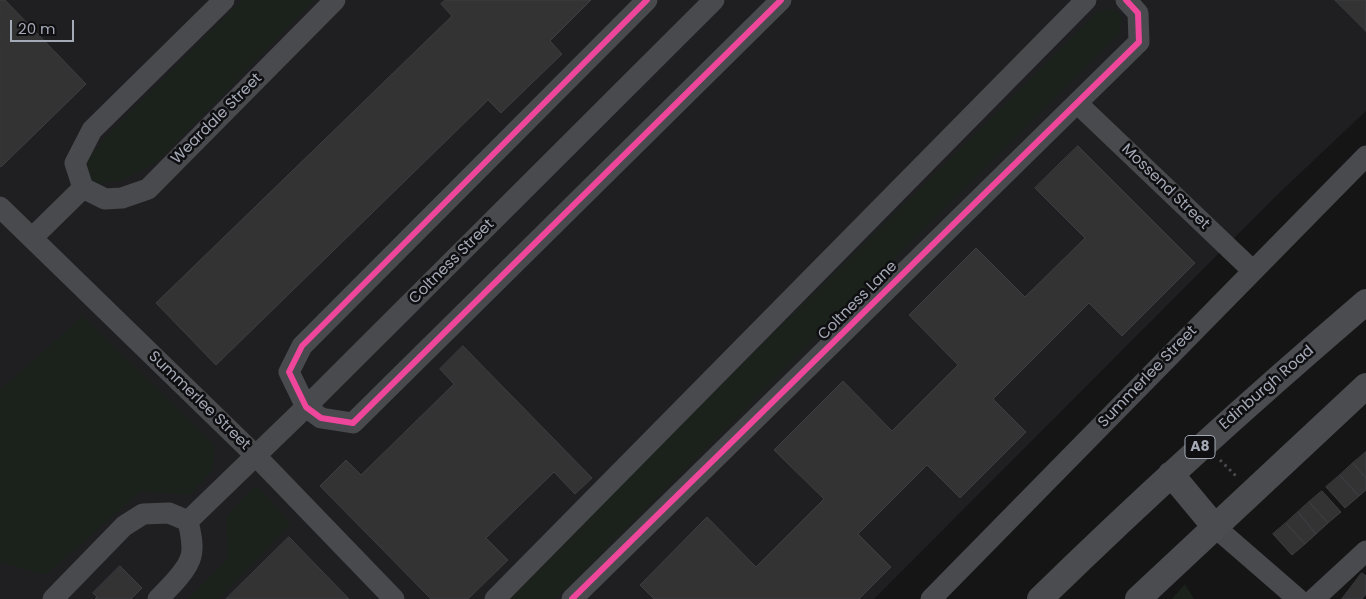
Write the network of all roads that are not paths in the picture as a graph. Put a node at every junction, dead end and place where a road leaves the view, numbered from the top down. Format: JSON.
{"nodes":[{"id":1,"x":224,"y":0,"type":"edge"},
{"id":2,"x":335,"y":0,"type":"edge"},
{"id":3,"x":647,"y":0,"type":"edge"},
{"id":4,"x":714,"y":0,"type":"edge"},
{"id":5,"x":781,"y":0,"type":"edge"},
{"id":6,"x":1086,"y":0,"type":"edge"},
{"id":7,"x":1132,"y":6,"type":"edge"},
{"id":8,"x":1077,"y":103,"type":"junction"},
{"id":9,"x":1366,"y":156,"type":"edge"},
{"id":10,"x":83,"y":188,"type":"junction"},
{"id":11,"x":0,"y":207,"type":"edge"},
{"id":12,"x":32,"y":238,"type":"junction"},
{"id":13,"x":1252,"y":270,"type":"junction"},
{"id":14,"x":1366,"y":302,"type":"edge"},
{"id":15,"x":1366,"y":386,"type":"edge"},
{"id":16,"x":306,"y":408,"type":"junction"},
{"id":17,"x":256,"y":456,"type":"junction"},
{"id":18,"x":1171,"y":474,"type":"junction"},
{"id":19,"x":188,"y":521,"type":"junction"},
{"id":20,"x":1215,"y":527,"type":"junction"},
{"id":21,"x":1366,"y":551,"type":"edge"},
{"id":22,"x":53,"y":599,"type":"edge"},
{"id":23,"x":158,"y":599,"type":"edge"},
{"id":24,"x":394,"y":599,"type":"edge"},
{"id":25,"x":495,"y":599,"type":"edge"},
{"id":26,"x":572,"y":599,"type":"edge"},
{"id":27,"x":931,"y":599,"type":"edge"},
{"id":28,"x":1040,"y":599,"type":"edge"},
{"id":29,"x":1138,"y":599,"type":"edge"},
{"id":30,"x":1298,"y":599,"type":"edge"},
{"id":31,"x":1314,"y":599,"type":"edge"}],
"edges":[{"from":1,"to":10,"type":"street"},
{"from":2,"to":10,"type":"street","name":"Weardale Street"},
{"from":3,"to":16,"type":"street"},
{"from":4,"to":16,"type":"street","name":"Coltness Street"},
{"from":5,"to":16,"type":"street"},
{"from":6,"to":25,"type":"street"},
{"from":7,"to":8,"type":"street","name":"Coltness Lane"},
{"from":8,"to":13,"type":"street","name":"Mossend Street"},
{"from":8,"to":26,"type":"street","name":"Coltness Lane"},
{"from":9,"to":13,"type":"street","name":"Summerlee Street"},
{"from":10,"to":12,"type":"street"},
{"from":11,"to":12,"type":"street","name":"Summerlee Street"},
{"from":12,"to":17,"type":"street","name":"Summerlee Street"},
{"from":13,"to":27,"type":"street","name":"Summerlee Street"},
{"from":14,"to":18,"type":"main road","name":"Edinburgh Road","number":"A8"},
{"from":15,"to":20,"type":"main road"},
{"from":16,"to":17,"type":"street","name":"Coltness Street"},
{"from":17,"to":19,"type":"street","name":"Coltness Street"},
{"from":17,"to":24,"type":"street","name":"Summerlee Street"},
{"from":18,"to":20,"type":"main road"},
{"from":18,"to":28,"type":"main road","name":"Edinburgh Road","number":"A8"},
{"from":19,"to":22,"type":"street"},
{"from":19,"to":23,"type":"street"},
{"from":20,"to":29,"type":"main road"},
{"from":20,"to":30,"type":"street"},
{"from":21,"to":31,"type":"street"}]}
